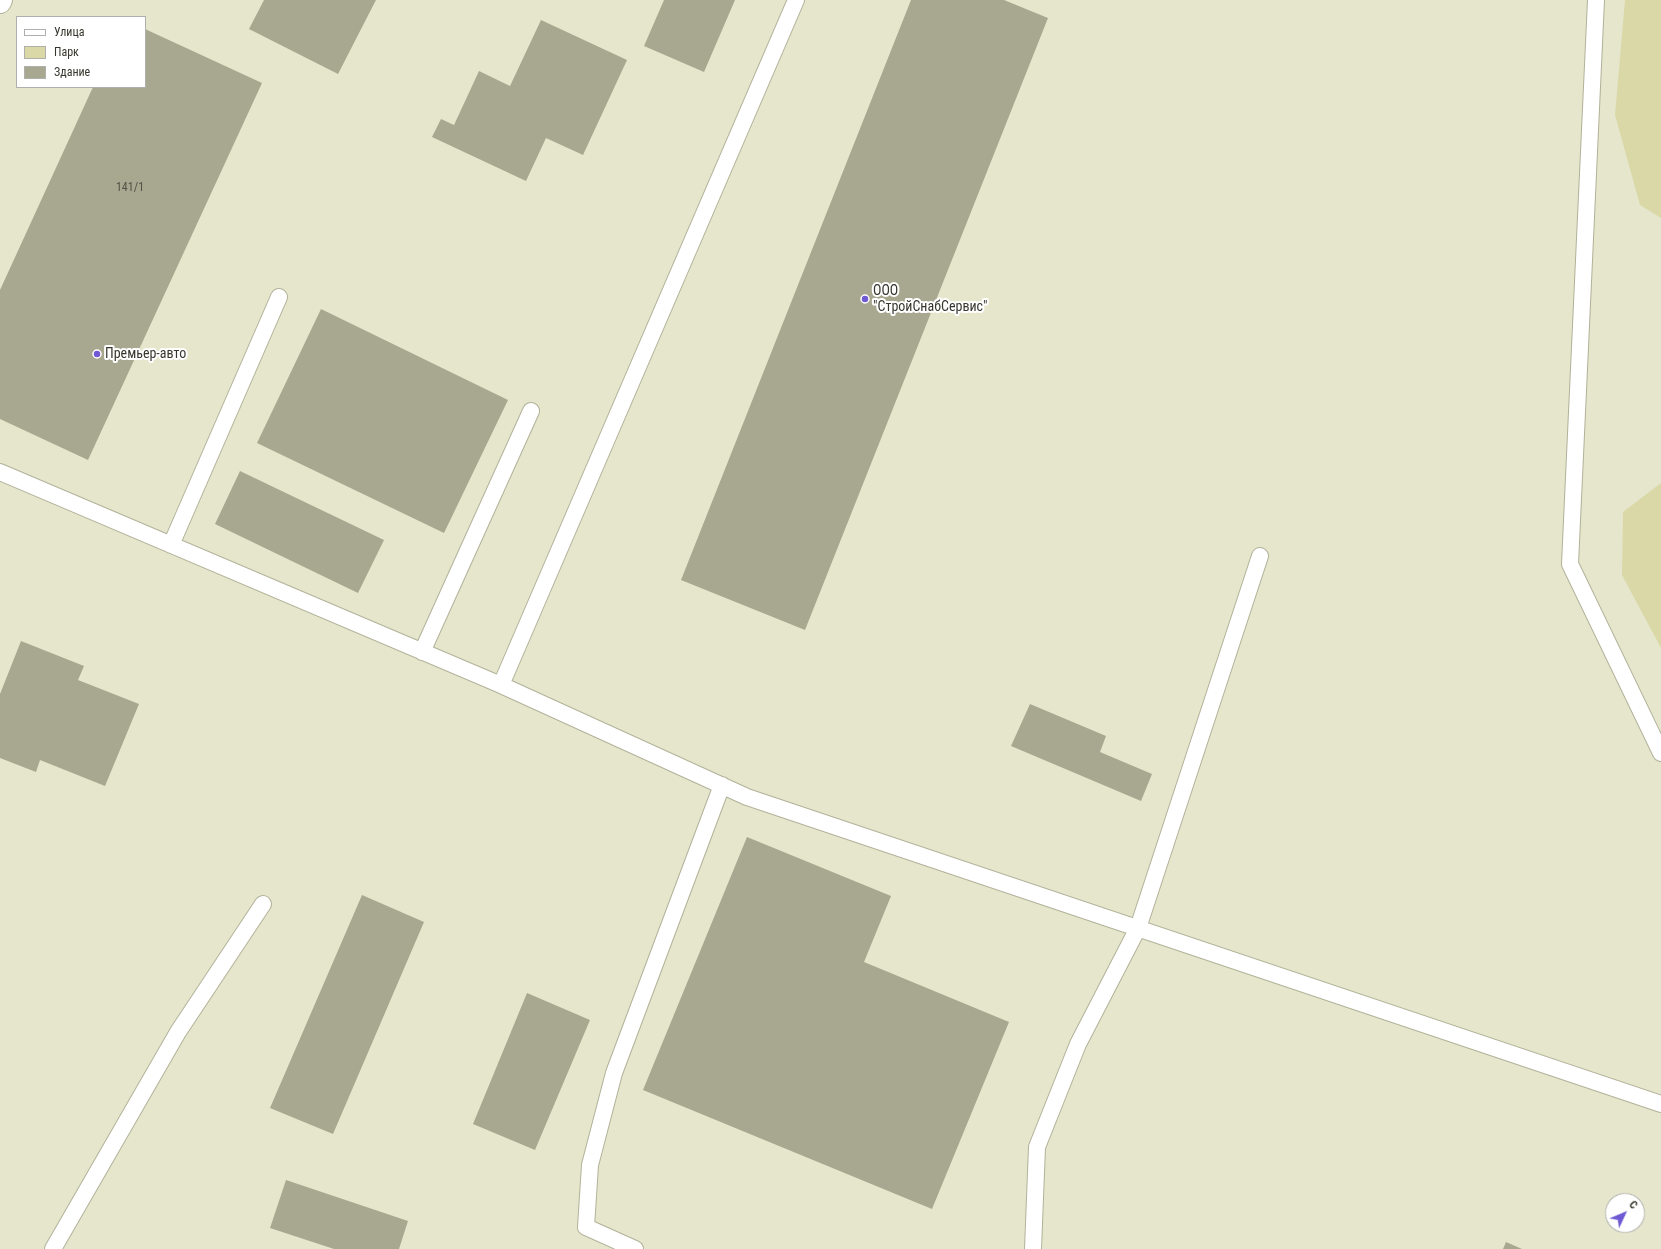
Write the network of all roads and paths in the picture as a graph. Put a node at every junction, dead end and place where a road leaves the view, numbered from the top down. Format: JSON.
{"nodes":[{"id":1,"x":796,"y":0,"type":"edge"},
{"id":2,"x":1596,"y":0,"type":"edge"},
{"id":3,"x":279,"y":297,"type":"dead end"},
{"id":4,"x":531,"y":411,"type":"dead end"},
{"id":5,"x":0,"y":472,"type":"edge"},
{"id":6,"x":171,"y":545,"type":"junction"},
{"id":7,"x":1260,"y":556,"type":"dead end"},
{"id":8,"x":422,"y":652,"type":"junction"},
{"id":9,"x":501,"y":685,"type":"junction"},
{"id":10,"x":1661,"y":753,"type":"edge"},
{"id":11,"x":722,"y":786,"type":"junction"},
{"id":12,"x":263,"y":904,"type":"dead end"},
{"id":13,"x":1138,"y":928,"type":"junction"},
{"id":14,"x":1661,"y":1104,"type":"edge"},
{"id":15,"x":53,"y":1249,"type":"edge"},
{"id":16,"x":635,"y":1249,"type":"edge"},
{"id":17,"x":1033,"y":1249,"type":"edge"}],
"edges":[{"from":1,"to":9,"type":"lane"},
{"from":2,"to":10,"type":"lane"},
{"from":3,"to":6,"type":"lane"},
{"from":4,"to":8,"type":"lane"},
{"from":5,"to":6,"type":"lane"},
{"from":6,"to":8,"type":"lane"},
{"from":7,"to":13,"type":"lane"},
{"from":8,"to":9,"type":"lane"},
{"from":9,"to":11,"type":"lane"},
{"from":11,"to":13,"type":"lane"},
{"from":11,"to":16,"type":"lane"},
{"from":12,"to":15,"type":"lane"},
{"from":13,"to":14,"type":"lane"},
{"from":13,"to":17,"type":"lane"}]}
